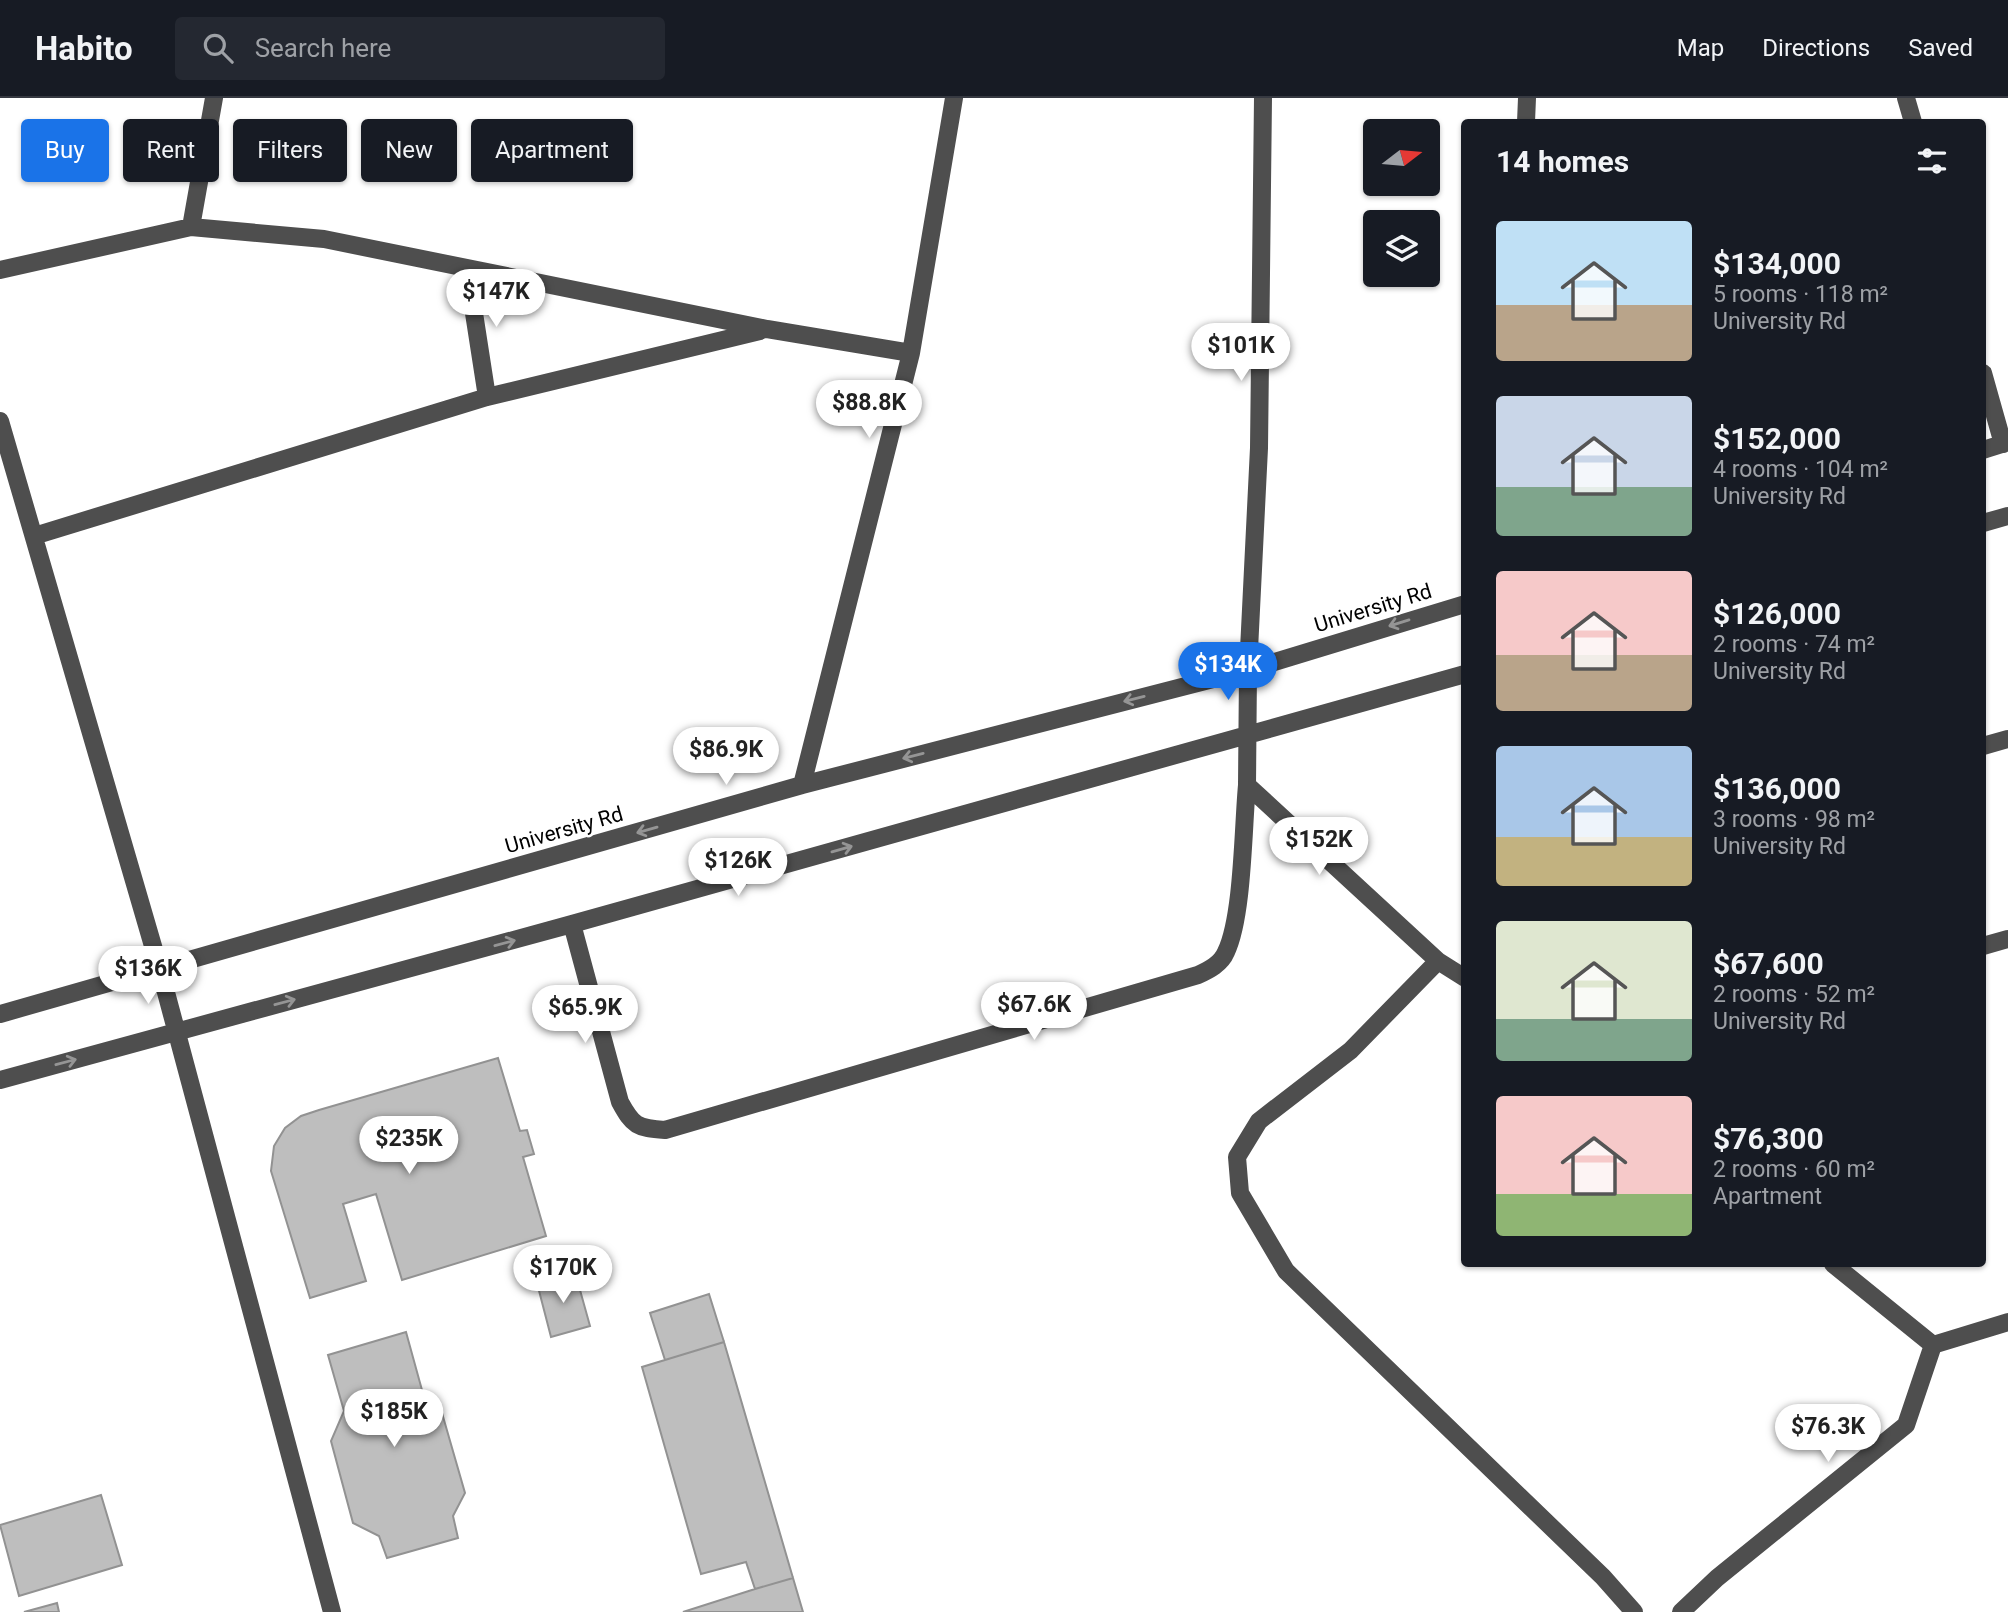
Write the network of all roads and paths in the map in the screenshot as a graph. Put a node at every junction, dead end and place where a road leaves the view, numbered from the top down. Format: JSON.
{"nodes":[{"id":1,"x":214,"y":98,"type":"edge"},
{"id":2,"x":954,"y":98,"type":"edge"},
{"id":3,"x":1263,"y":98,"type":"edge"},
{"id":4,"x":1527,"y":98,"type":"edge"},
{"id":5,"x":1906,"y":98,"type":"edge"},
{"id":6,"x":1526,"y":119,"type":"edge"},
{"id":7,"x":1912,"y":119,"type":"edge"},
{"id":8,"x":191,"y":228,"type":"junction"},
{"id":9,"x":467,"y":268,"type":"junction"},
{"id":10,"x":0,"y":271,"type":"edge"},
{"id":11,"x":767,"y":329,"type":"junction"},
{"id":12,"x":911,"y":353,"type":"junction"},
{"id":13,"x":1986,"y":383,"type":"edge"},
{"id":14,"x":487,"y":397,"type":"junction"},
{"id":15,"x":0,"y":421,"type":"edge"},
{"id":16,"x":2005,"y":443,"type":"edge"},
{"id":17,"x":1986,"y":449,"type":"edge"},
{"id":18,"x":2008,"y":516,"type":"edge"},
{"id":19,"x":1986,"y":522,"type":"edge"},
{"id":20,"x":34,"y":536,"type":"junction"},
{"id":21,"x":1461,"y":605,"type":"edge"},
{"id":22,"x":1248,"y":670,"type":"junction"},
{"id":23,"x":1461,"y":675,"type":"edge"},
{"id":24,"x":1247,"y":736,"type":"junction"},
{"id":25,"x":2008,"y":739,"type":"edge"},
{"id":26,"x":1986,"y":745,"type":"edge"},
{"id":27,"x":802,"y":785,"type":"junction"},
{"id":28,"x":1247,"y":785,"type":"junction"},
{"id":29,"x":572,"y":925,"type":"junction"},
{"id":30,"x":2008,"y":939,"type":"edge"},
{"id":31,"x":1986,"y":945,"type":"edge"},
{"id":32,"x":1438,"y":961,"type":"junction"},
{"id":33,"x":160,"y":970,"type":"junction"},
{"id":34,"x":1461,"y":975,"type":"edge"},
{"id":35,"x":0,"y":1014,"type":"edge"},
{"id":36,"x":174,"y":1032,"type":"junction"},
{"id":37,"x":0,"y":1080,"type":"edge"},
{"id":38,"x":1837,"y":1267,"type":"edge"},
{"id":39,"x":2008,"y":1322,"type":"edge"},
{"id":40,"x":1933,"y":1345,"type":"junction"},
{"id":41,"x":332,"y":1612,"type":"edge"},
{"id":42,"x":1634,"y":1612,"type":"edge"},
{"id":43,"x":1681,"y":1612,"type":"edge"}],
"edges":[{"from":1,"to":8,"type":"street"},
{"from":2,"to":12,"type":"street"},
{"from":3,"to":22,"type":"street"},
{"from":4,"to":6,"type":"street"},
{"from":5,"to":7,"type":"street"},
{"from":8,"to":9,"type":"street"},
{"from":8,"to":10,"type":"street"},
{"from":9,"to":11,"type":"street"},
{"from":9,"to":14,"type":"street"},
{"from":11,"to":12,"type":"street"},
{"from":11,"to":14,"type":"street"},
{"from":12,"to":27,"type":"street"},
{"from":13,"to":16,"type":"street"},
{"from":14,"to":20,"type":"street"},
{"from":15,"to":20,"type":"street"},
{"from":16,"to":17,"type":"street"},
{"from":18,"to":19,"type":"street"},
{"from":20,"to":33,"type":"street"},
{"from":21,"to":22,"type":"street","name":"University Rd","one_way":true},
{"from":22,"to":24,"type":"street"},
{"from":22,"to":27,"type":"street","name":"University Rd","one_way":true},
{"from":23,"to":24,"type":"street"},
{"from":24,"to":28,"type":"street"},
{"from":29,"to":24,"type":"street","one_way":true},
{"from":25,"to":26,"type":"street"},
{"from":27,"to":33,"type":"street","name":"University Rd","one_way":true},
{"from":28,"to":29,"type":"street"},
{"from":28,"to":32,"type":"street"},
{"from":36,"to":29,"type":"street","one_way":true},
{"from":30,"to":31,"type":"street"},
{"from":32,"to":34,"type":"street"},
{"from":32,"to":42,"type":"street"},
{"from":33,"to":35,"type":"street","name":"University Rd"},
{"from":33,"to":36,"type":"street"},
{"from":37,"to":36,"type":"street","one_way":true},
{"from":36,"to":41,"type":"street"},
{"from":38,"to":40,"type":"street"},
{"from":39,"to":40,"type":"street"},
{"from":40,"to":43,"type":"street"}]}
